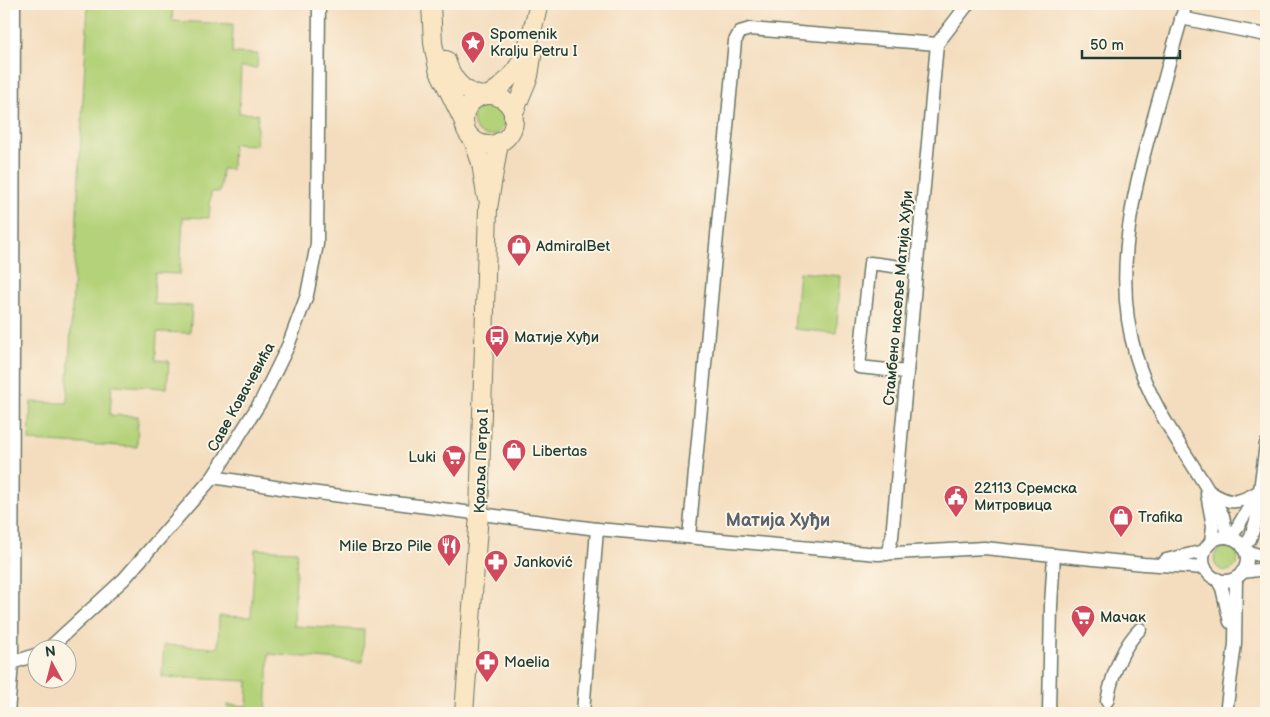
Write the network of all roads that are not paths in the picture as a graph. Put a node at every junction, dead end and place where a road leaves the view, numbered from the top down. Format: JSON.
{"nodes":[{"id":1,"x":14,"y":4,"type":"edge"},
{"id":2,"x":319,"y":4,"type":"edge"},
{"id":3,"x":431,"y":4,"type":"edge"},
{"id":4,"x":539,"y":4,"type":"edge"},
{"id":5,"x":968,"y":4,"type":"edge"},
{"id":6,"x":1186,"y":4,"type":"edge"},
{"id":7,"x":1181,"y":18,"type":"junction"},
{"id":8,"x":433,"y":24,"type":"junction"},
{"id":9,"x":533,"y":27,"type":"junction"},
{"id":10,"x":1266,"y":35,"type":"edge"},
{"id":11,"x":936,"y":44,"type":"junction"},
{"id":12,"x":485,"y":96,"type":"junction"},
{"id":13,"x":513,"y":115,"type":"junction"},
{"id":14,"x":464,"y":122,"type":"junction"},
{"id":15,"x":473,"y":139,"type":"junction"},
{"id":16,"x":499,"y":142,"type":"junction"},
{"id":17,"x":488,"y":208,"type":"junction"},
{"id":18,"x":916,"y":269,"type":"junction"},
{"id":19,"x":907,"y":372,"type":"junction"},
{"id":20,"x":1266,"y":444,"type":"edge"},
{"id":21,"x":213,"y":478,"type":"junction"},
{"id":22,"x":1206,"y":489,"type":"junction"},
{"id":23,"x":1258,"y":492,"type":"junction"},
{"id":24,"x":480,"y":514,"type":"junction"},
{"id":25,"x":596,"y":529,"type":"junction"},
{"id":26,"x":689,"y":537,"type":"junction"},
{"id":27,"x":1229,"y":538,"type":"junction"},
{"id":28,"x":1208,"y":547,"type":"junction"},
{"id":29,"x":1244,"y":549,"type":"junction"},
{"id":30,"x":887,"y":554,"type":"junction"},
{"id":31,"x":1054,"y":555,"type":"junction"},
{"id":32,"x":1266,"y":557,"type":"edge"},
{"id":33,"x":1144,"y":564,"type":"junction"},
{"id":34,"x":1205,"y":568,"type":"junction"},
{"id":35,"x":1266,"y":569,"type":"edge"},
{"id":36,"x":1239,"y":575,"type":"junction"},
{"id":37,"x":1217,"y":579,"type":"junction"},
{"id":38,"x":1140,"y":629,"type":"dead end"},
{"id":39,"x":59,"y":640,"type":"edge"},
{"id":40,"x":8,"y":644,"type":"edge"},
{"id":41,"x":1235,"y":644,"type":"junction"},
{"id":42,"x":28,"y":657,"type":"edge"},
{"id":43,"x":12,"y":663,"type":"junction"},
{"id":44,"x":1107,"y":701,"type":"dead end"},
{"id":45,"x":8,"y":713,"type":"edge"},
{"id":46,"x":464,"y":713,"type":"edge"},
{"id":47,"x":584,"y":713,"type":"edge"},
{"id":48,"x":1049,"y":713,"type":"edge"},
{"id":49,"x":1226,"y":713,"type":"edge"}],
"edges":[{"from":1,"to":40,"type":"street"},
{"from":2,"to":21,"type":"street","name":"Саве Ковачевића"},
{"from":3,"to":8,"type":"street"},
{"from":4,"to":9,"type":"street"},
{"from":5,"to":11,"type":"street"},
{"from":6,"to":7,"type":"street"},
{"from":7,"to":10,"type":"street"},
{"from":7,"to":22,"type":"street"},
{"from":8,"to":12,"type":"street"},
{"from":8,"to":14,"type":"street"},
{"from":9,"to":12,"type":"street"},
{"from":9,"to":13,"type":"street"},
{"from":11,"to":18,"type":"street","name":"Стамбено насеље Матија Хуђи"},
{"from":11,"to":26,"type":"street"},
{"from":12,"to":13,"type":"street"},
{"from":12,"to":14,"type":"street"},
{"from":13,"to":16,"type":"street"},
{"from":14,"to":15,"type":"street"},
{"from":15,"to":16,"type":"street"},
{"from":15,"to":17,"type":"street","name":"Краља Петра I"},
{"from":16,"to":17,"type":"street","name":"Краља Петра I"},
{"from":17,"to":24,"type":"street","name":"Краља Петра I"},
{"from":18,"to":19,"type":"street","name":"Стамбено насеље Матија Хуђи"},
{"from":18,"to":19,"type":"street"},
{"from":19,"to":30,"type":"street","name":"Стамбено насеље Матија Хуђи"},
{"from":20,"to":23,"type":"street"},
{"from":21,"to":24,"type":"street"},
{"from":21,"to":39,"type":"street","name":"Саве Ковачевића"},
{"from":22,"to":23,"type":"street"},
{"from":22,"to":27,"type":"street"},
{"from":22,"to":28,"type":"street"},
{"from":23,"to":27,"type":"street"},
{"from":23,"to":29,"type":"street"},
{"from":24,"to":25,"type":"street"},
{"from":24,"to":46,"type":"street","name":"Краља Петра I"},
{"from":25,"to":26,"type":"street"},
{"from":25,"to":47,"type":"street"},
{"from":26,"to":30,"type":"street"},
{"from":27,"to":28,"type":"street"},
{"from":27,"to":29,"type":"street"},
{"from":28,"to":33,"type":"street"},
{"from":28,"to":34,"type":"street"},
{"from":29,"to":32,"type":"street"},
{"from":29,"to":36,"type":"street"},
{"from":30,"to":31,"type":"street"},
{"from":31,"to":33,"type":"street"},
{"from":31,"to":48,"type":"street"},
{"from":33,"to":34,"type":"street"},
{"from":34,"to":37,"type":"street"},
{"from":35,"to":36,"type":"street"},
{"from":36,"to":37,"type":"street"},
{"from":36,"to":41,"type":"street"},
{"from":37,"to":41,"type":"street"},
{"from":38,"to":44,"type":"street"},
{"from":40,"to":43,"type":"street"},
{"from":41,"to":49,"type":"street"},
{"from":42,"to":43,"type":"street"},
{"from":43,"to":45,"type":"street"}]}
